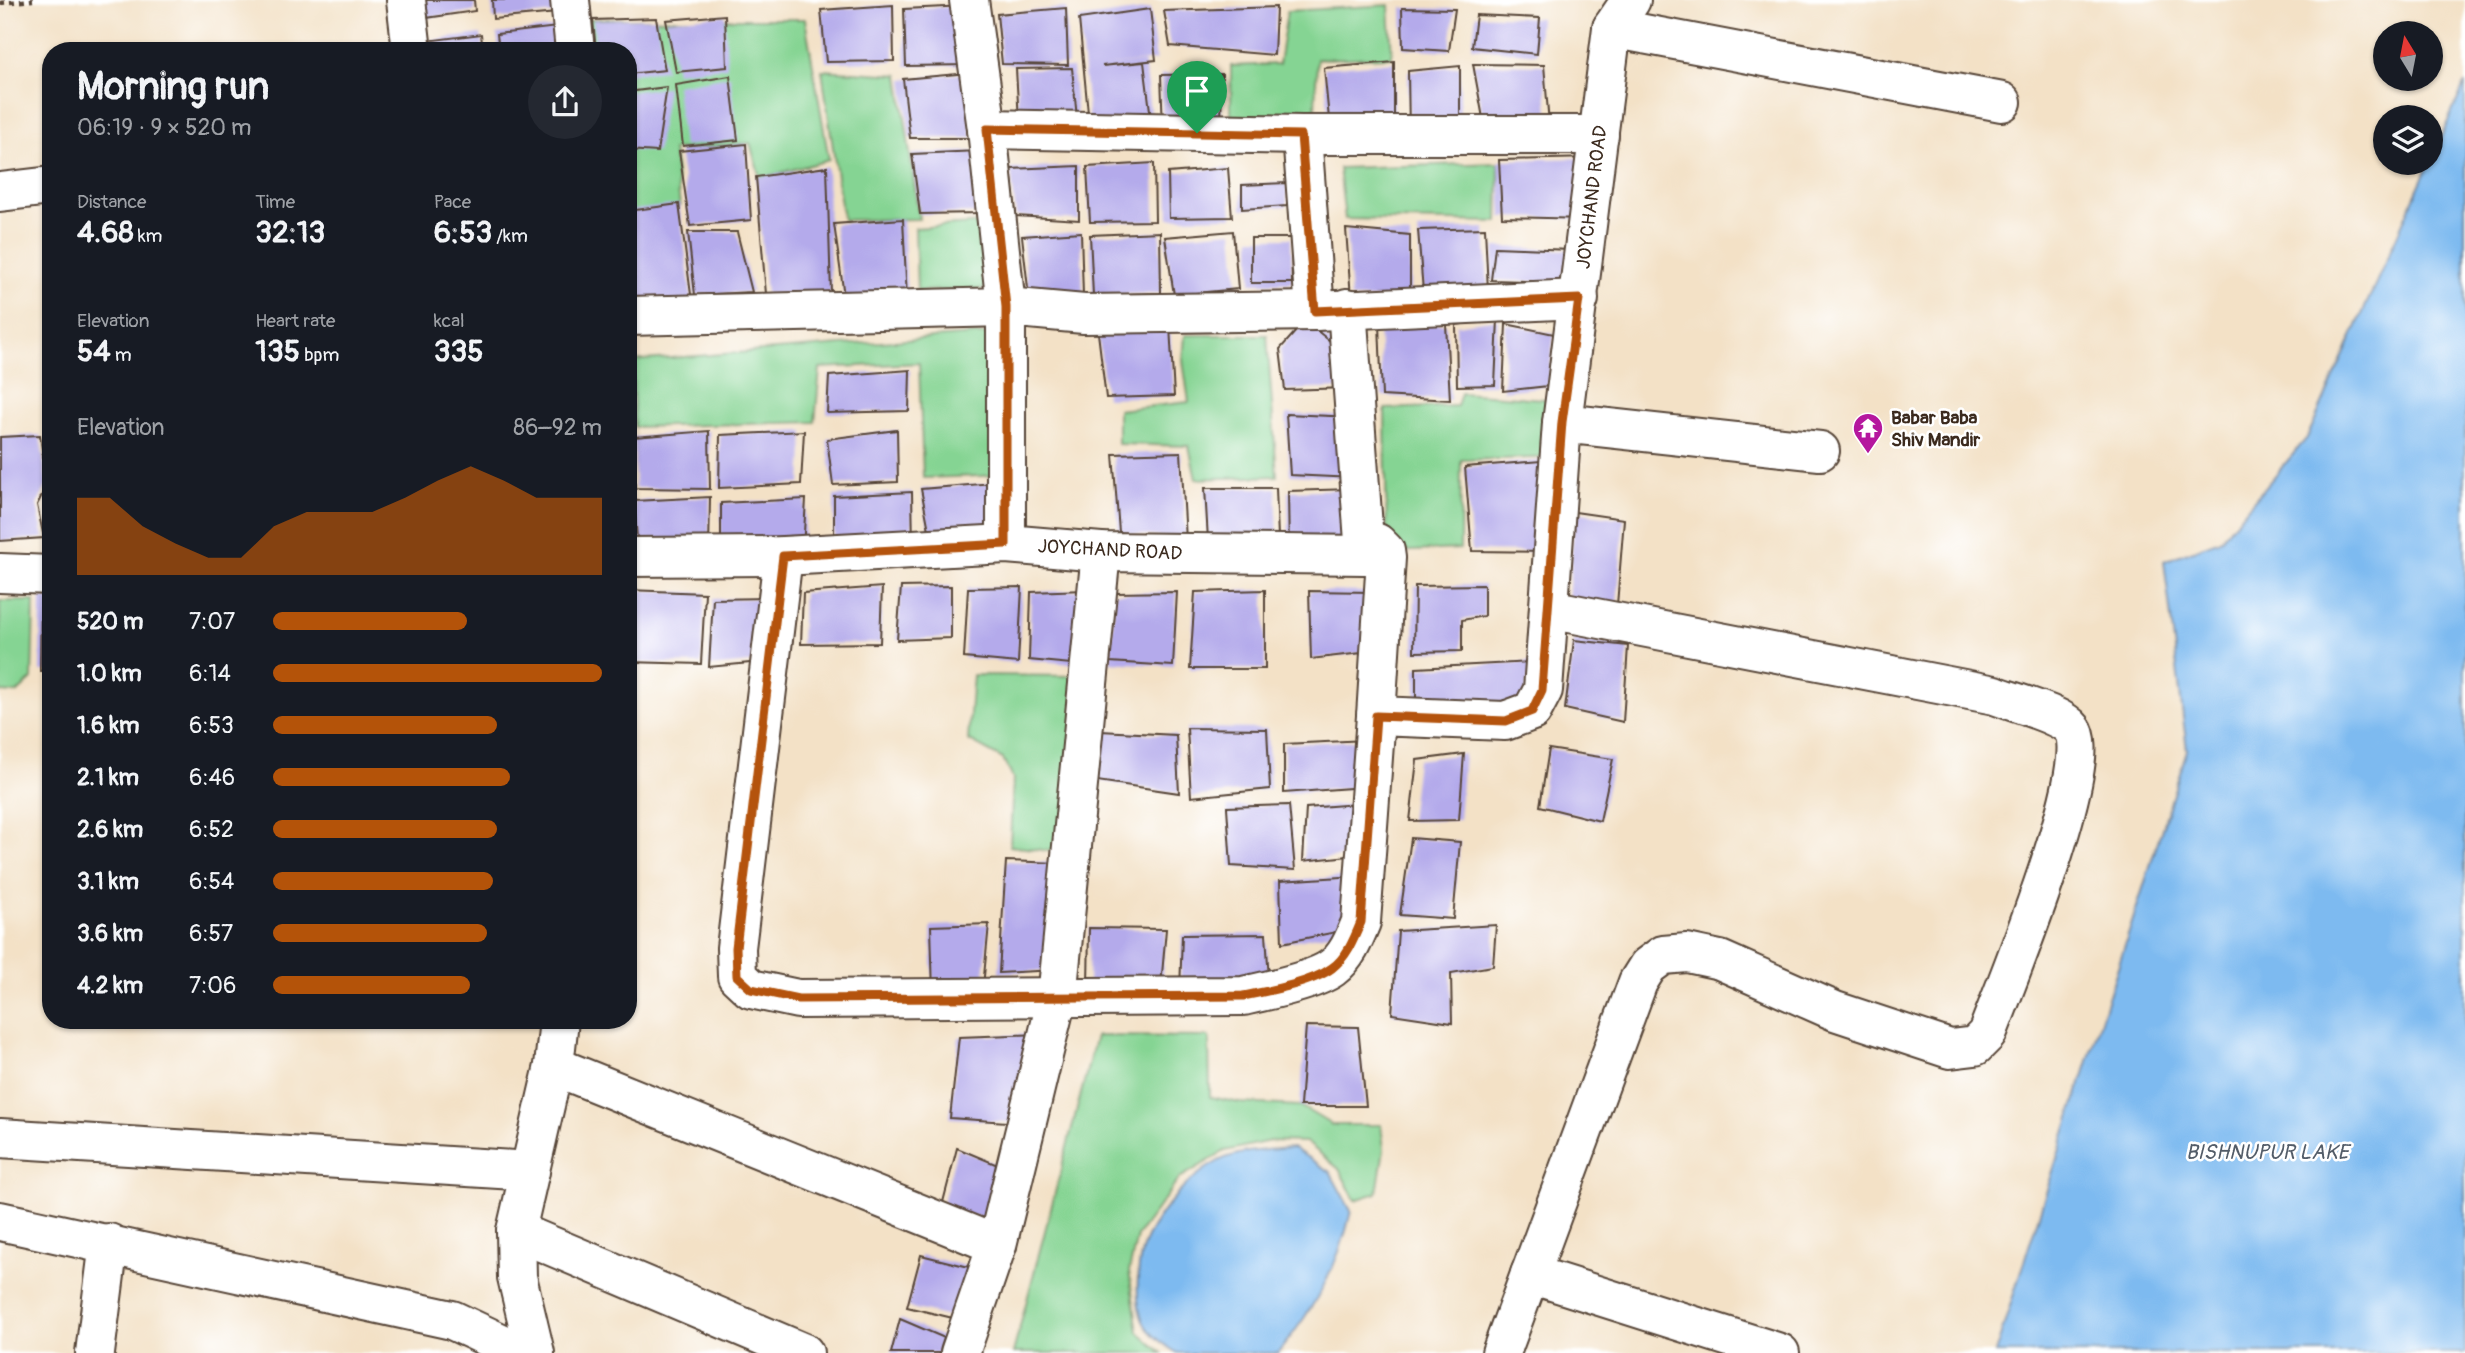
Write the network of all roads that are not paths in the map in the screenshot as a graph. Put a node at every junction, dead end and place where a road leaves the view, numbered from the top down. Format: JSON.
{"nodes":[{"id":1,"x":406,"y":0,"type":"edge"},
{"id":2,"x":570,"y":0,"type":"edge"},
{"id":3,"x":969,"y":0,"type":"edge"},
{"id":4,"x":1621,"y":14,"type":"edge"},
{"id":5,"x":411,"y":42,"type":"edge"},
{"id":6,"x":574,"y":42,"type":"edge"},
{"id":7,"x":2002,"y":102,"type":"dead end"},
{"id":8,"x":987,"y":129,"type":"junction"},
{"id":9,"x":1301,"y":135,"type":"junction"},
{"id":10,"x":1599,"y":135,"type":"junction"},
{"id":11,"x":42,"y":187,"type":"edge"},
{"id":12,"x":0,"y":192,"type":"edge"},
{"id":13,"x":1579,"y":299,"type":"junction"},
{"id":14,"x":1006,"y":307,"type":"junction"},
{"id":15,"x":1331,"y":310,"type":"junction"},
{"id":16,"x":637,"y":316,"type":"edge"},
{"id":17,"x":1562,"y":422,"type":"junction"},
{"id":18,"x":1820,"y":451,"type":"dead end"},
{"id":19,"x":1006,"y":544,"type":"junction"},
{"id":20,"x":1371,"y":549,"type":"junction"},
{"id":21,"x":1101,"y":552,"type":"junction"},
{"id":22,"x":783,"y":556,"type":"junction"},
{"id":23,"x":637,"y":557,"type":"edge"},
{"id":24,"x":0,"y":573,"type":"edge"},
{"id":25,"x":42,"y":575,"type":"edge"},
{"id":26,"x":1549,"y":609,"type":"junction"},
{"id":27,"x":1376,"y":716,"type":"junction"},
{"id":28,"x":1057,"y":998,"type":"junction"},
{"id":29,"x":558,"y":1029,"type":"edge"},
{"id":30,"x":554,"y":1066,"type":"junction"},
{"id":31,"x":0,"y":1138,"type":"edge"},
{"id":32,"x":530,"y":1171,"type":"junction"},
{"id":33,"x":0,"y":1221,"type":"edge"},
{"id":34,"x":516,"y":1231,"type":"junction"},
{"id":35,"x":108,"y":1243,"type":"junction"},
{"id":36,"x":997,"y":1245,"type":"junction"},
{"id":37,"x":1530,"y":1274,"type":"junction"},
{"id":38,"x":95,"y":1353,"type":"edge"},
{"id":39,"x":522,"y":1353,"type":"edge"},
{"id":40,"x":534,"y":1353,"type":"edge"},
{"id":41,"x":804,"y":1353,"type":"edge"},
{"id":42,"x":960,"y":1353,"type":"edge"},
{"id":43,"x":1501,"y":1353,"type":"edge"},
{"id":44,"x":1780,"y":1353,"type":"edge"}],
"edges":[{"from":1,"to":5,"type":"street"},
{"from":2,"to":6,"type":"street"},
{"from":3,"to":8,"type":"street"},
{"from":4,"to":7,"type":"street"},
{"from":4,"to":10,"type":"street","name":"JOYCHAND ROAD"},
{"from":8,"to":9,"type":"street"},
{"from":8,"to":14,"type":"street"},
{"from":9,"to":10,"type":"street"},
{"from":9,"to":15,"type":"street"},
{"from":10,"to":13,"type":"street","name":"JOYCHAND ROAD"},
{"from":11,"to":12,"type":"street"},
{"from":13,"to":15,"type":"street"},
{"from":13,"to":17,"type":"street","name":"JOYCHAND ROAD"},
{"from":14,"to":15,"type":"street"},
{"from":14,"to":16,"type":"street"},
{"from":14,"to":19,"type":"street"},
{"from":15,"to":20,"type":"street"},
{"from":17,"to":18,"type":"street"},
{"from":17,"to":26,"type":"street","name":"JOYCHAND ROAD"},
{"from":19,"to":21,"type":"street","name":"JOYCHAND ROAD"},
{"from":19,"to":22,"type":"street","name":"JOYCHAND ROAD"},
{"from":20,"to":21,"type":"street","name":"JOYCHAND ROAD"},
{"from":20,"to":27,"type":"street"},
{"from":21,"to":28,"type":"street"},
{"from":22,"to":23,"type":"street","name":"JOYCHAND ROAD"},
{"from":22,"to":28,"type":"street"},
{"from":24,"to":25,"type":"street"},
{"from":26,"to":27,"type":"street","name":"JOYCHAND ROAD"},
{"from":26,"to":37,"type":"street"},
{"from":27,"to":28,"type":"street"},
{"from":28,"to":36,"type":"street"},
{"from":29,"to":30,"type":"street"},
{"from":30,"to":32,"type":"street"},
{"from":30,"to":36,"type":"street"},
{"from":31,"to":32,"type":"street"},
{"from":32,"to":34,"type":"street"},
{"from":33,"to":35,"type":"street"},
{"from":34,"to":40,"type":"street"},
{"from":34,"to":41,"type":"street"},
{"from":35,"to":38,"type":"street"},
{"from":35,"to":39,"type":"street"},
{"from":36,"to":42,"type":"street"},
{"from":37,"to":43,"type":"street"},
{"from":37,"to":44,"type":"street"}]}
